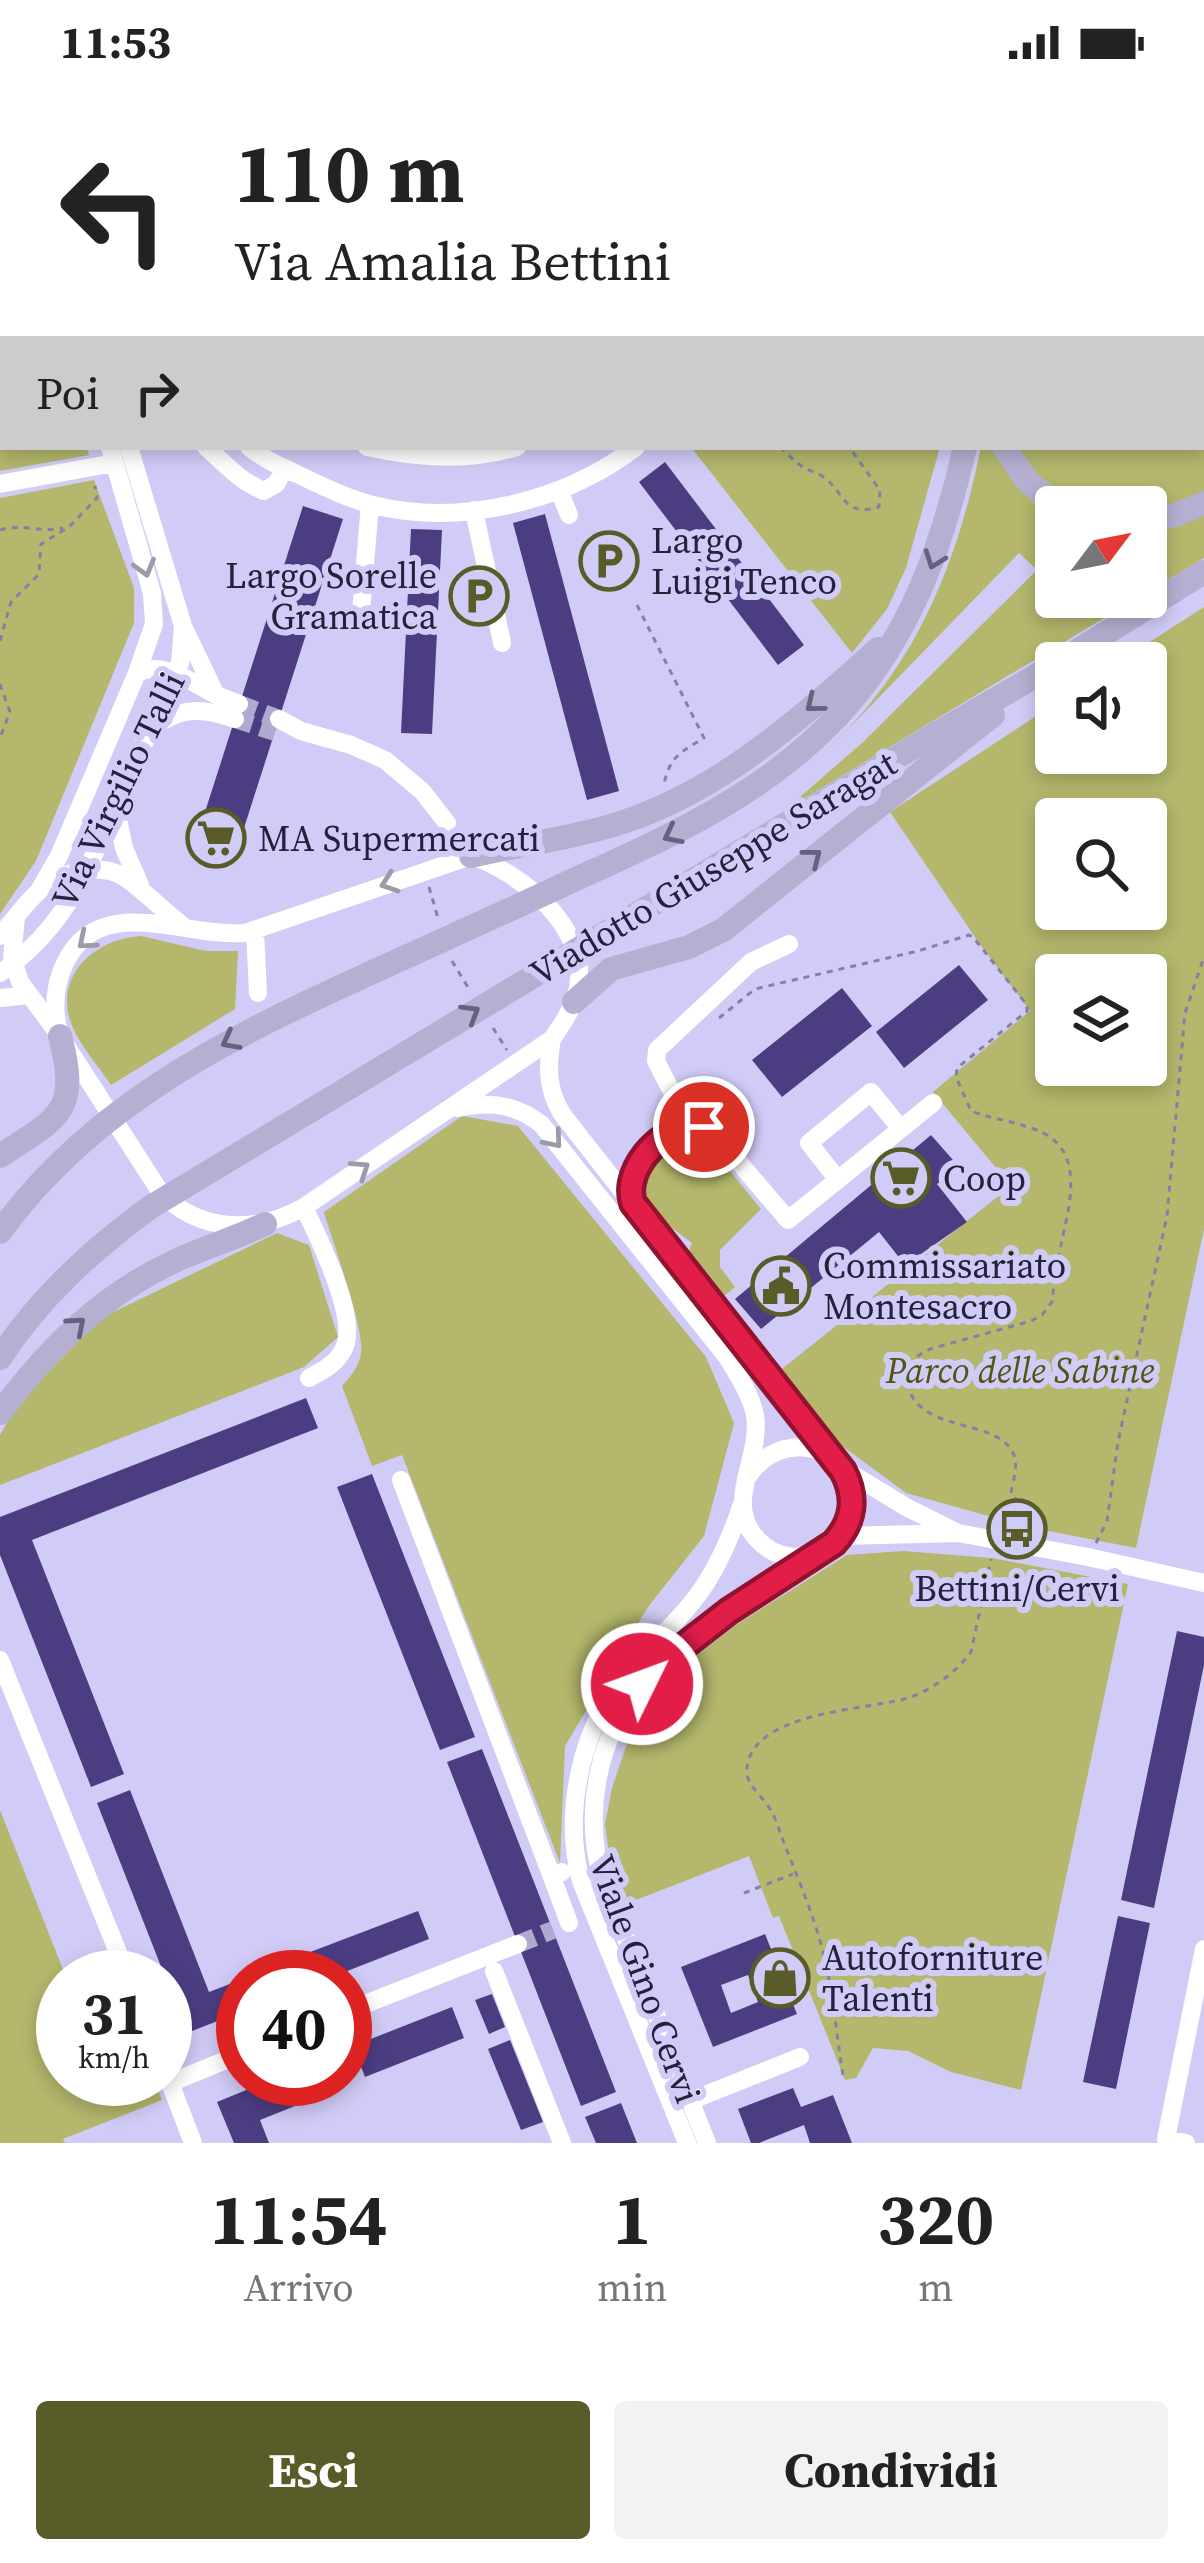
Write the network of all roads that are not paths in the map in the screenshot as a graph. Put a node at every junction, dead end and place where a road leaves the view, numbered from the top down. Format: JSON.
{"nodes":[{"id":1,"x":130,"y":450,"type":"edge"},
{"id":2,"x":209,"y":450,"type":"edge"},
{"id":3,"x":254,"y":450,"type":"edge"},
{"id":4,"x":386,"y":450,"type":"edge"},
{"id":5,"x":508,"y":450,"type":"edge"},
{"id":6,"x":626,"y":450,"type":"edge"},
{"id":7,"x":964,"y":450,"type":"edge"},
{"id":8,"x":1006,"y":450,"type":"edge"},
{"id":9,"x":112,"y":455,"type":"edge"},
{"id":10,"x":284,"y":470,"type":"junction"},
{"id":11,"x":0,"y":484,"type":"edge"},
{"id":12,"x":1035,"y":488,"type":"edge"},
{"id":13,"x":559,"y":490,"type":"junction"},
{"id":14,"x":1204,"y":502,"type":"edge"},
{"id":15,"x":370,"y":504,"type":"junction"},
{"id":16,"x":474,"y":510,"type":"junction"},
{"id":17,"x":568,"y":515,"type":"dead end"},
{"id":18,"x":1167,"y":517,"type":"edge"},
{"id":19,"x":1204,"y":572,"type":"edge"},
{"id":20,"x":361,"y":611,"type":"dead end"},
{"id":21,"x":183,"y":626,"type":"junction"},
{"id":22,"x":902,"y":627,"type":"junction"},
{"id":23,"x":1092,"y":642,"type":"edge"},
{"id":24,"x":502,"y":643,"type":"dead end"},
{"id":25,"x":137,"y":674,"type":"junction"},
{"id":26,"x":176,"y":675,"type":"junction"},
{"id":27,"x":1035,"y":677,"type":"edge"},
{"id":28,"x":1035,"y":682,"type":"edge"},
{"id":29,"x":216,"y":694,"type":"junction"},
{"id":30,"x":277,"y":725,"type":"tunnel mouth"},
{"id":31,"x":146,"y":736,"type":"junction"},
{"id":32,"x":116,"y":804,"type":"junction"},
{"id":33,"x":447,"y":823,"type":"road end"},
{"id":34,"x":469,"y":848,"type":"junction"},
{"id":35,"x":87,"y":870,"type":"junction"},
{"id":36,"x":40,"y":890,"type":"junction"},
{"id":37,"x":149,"y":899,"type":"junction"},
{"id":38,"x":16,"y":917,"type":"junction"},
{"id":39,"x":186,"y":928,"type":"junction"},
{"id":40,"x":255,"y":931,"type":"junction"},
{"id":41,"x":0,"y":936,"type":"edge"},
{"id":42,"x":789,"y":944,"type":"dead end"},
{"id":43,"x":6,"y":969,"type":"edge"},
{"id":44,"x":258,"y":993,"type":"dead end"},
{"id":45,"x":28,"y":995,"type":"junction"},
{"id":46,"x":0,"y":998,"type":"edge"},
{"id":47,"x":574,"y":1002,"type":"junction"},
{"id":48,"x":59,"y":1036,"type":"junction"},
{"id":49,"x":552,"y":1039,"type":"junction"},
{"id":50,"x":933,"y":1103,"type":"dead end"},
{"id":51,"x":450,"y":1109,"type":"junction"},
{"id":52,"x":689,"y":1125,"type":"junction"},
{"id":53,"x":901,"y":1129,"type":"junction"},
{"id":54,"x":648,"y":1152,"type":"junction"},
{"id":55,"x":0,"y":1156,"type":"edge"},
{"id":56,"x":600,"y":1162,"type":"junction"},
{"id":57,"x":838,"y":1180,"type":"junction"},
{"id":58,"x":633,"y":1203,"type":"junction"},
{"id":59,"x":304,"y":1207,"type":"junction"},
{"id":60,"x":265,"y":1224,"type":"junction"},
{"id":61,"x":0,"y":1232,"type":"edge"},
{"id":62,"x":0,"y":1358,"type":"edge"},
{"id":63,"x":309,"y":1378,"type":"dead end"},
{"id":64,"x":0,"y":1413,"type":"edge"},
{"id":65,"x":835,"y":1462,"type":"junction"},
{"id":66,"x":749,"y":1474,"type":"junction"},
{"id":67,"x":401,"y":1480,"type":"dead end"},
{"id":68,"x":742,"y":1504,"type":"junction"},
{"id":69,"x":958,"y":1533,"type":"junction"},
{"id":70,"x":841,"y":1536,"type":"junction"},
{"id":71,"x":818,"y":1553,"type":"junction"},
{"id":72,"x":1204,"y":1583,"type":"edge"},
{"id":73,"x":0,"y":1660,"type":"edge"},
{"id":74,"x":577,"y":1865,"type":"junction"},
{"id":75,"x":552,"y":1876,"type":"junction"},
{"id":76,"x":603,"y":1909,"type":"junction"},
{"id":77,"x":518,"y":1944,"type":"tunnel mouth"},
{"id":78,"x":1204,"y":1949,"type":"edge"},
{"id":79,"x":117,"y":1950,"type":"edge"},
{"id":80,"x":494,"y":1971,"type":"dead end"},
{"id":81,"x":372,"y":2001,"type":"edge"},
{"id":82,"x":800,"y":2057,"type":"dead end"},
{"id":83,"x":690,"y":2101,"type":"junction"},
{"id":84,"x":179,"y":2106,"type":"edge"},
{"id":85,"x":1176,"y":2141,"type":"edge"},
{"id":86,"x":193,"y":2143,"type":"edge"},
{"id":87,"x":562,"y":2143,"type":"edge"},
{"id":88,"x":687,"y":2143,"type":"edge"},
{"id":89,"x":706,"y":2143,"type":"edge"}],
"edges":[{"from":1,"to":21,"type":"street","name":"Via Virgilio Talli"},
{"from":2,"to":10,"type":"street"},
{"from":3,"to":10,"type":"street"},
{"from":4,"to":5,"type":"street"},
{"from":6,"to":13,"type":"street"},
{"from":7,"to":22,"type":"main road","name":"Viadotto Giuseppe Saragat","one_way":true},
{"from":8,"to":12,"type":"main road"},
{"from":9,"to":11,"type":"street"},
{"from":9,"to":25,"type":"street","name":"Via Virgilio Talli","one_way":true},
{"from":10,"to":15,"type":"street"},
{"from":13,"to":16,"type":"street"},
{"from":13,"to":17,"type":"street"},
{"from":14,"to":18,"type":"main road"},
{"from":15,"to":16,"type":"street"},
{"from":15,"to":20,"type":"street"},
{"from":16,"to":24,"type":"street"},
{"from":19,"to":23,"type":"main road","name":"Viadotto Giuseppe Saragat"},
{"from":21,"to":26,"type":"street","name":"Via Virgilio Talli"},
{"from":21,"to":29,"type":"street"},
{"from":22,"to":34,"type":"main road","one_way":true},
{"from":22,"to":61,"type":"main road","name":"Viadotto Giuseppe Saragat","one_way":true},
{"from":25,"to":26,"type":"street"},
{"from":25,"to":36,"type":"street","name":"Via Virgilio Talli"},
{"from":26,"to":29,"type":"street"},
{"from":26,"to":31,"type":"street","name":"Via Virgilio Talli"},
{"from":62,"to":27,"type":"main road","name":"Viadotto Giuseppe Saragat","one_way":true},
{"from":47,"to":28,"type":"main road","one_way":true},
{"from":29,"to":31,"type":"street"},
{"from":30,"to":33,"type":"street"},
{"from":31,"to":32,"type":"street","name":"Via Virgilio Talli"},
{"from":32,"to":35,"type":"street","name":"Via Virgilio Talli"},
{"from":32,"to":37,"type":"street"},
{"from":34,"to":40,"type":"street","one_way":true},
{"from":34,"to":47,"type":"street"},
{"from":35,"to":36,"type":"street"},
{"from":35,"to":37,"type":"street"},
{"from":35,"to":43,"type":"street","name":"Via Virgilio Talli"},
{"from":36,"to":38,"type":"street"},
{"from":37,"to":39,"type":"street"},
{"from":38,"to":41,"type":"street"},
{"from":38,"to":43,"type":"street"},
{"from":39,"to":40,"type":"street"},
{"from":39,"to":48,"type":"street","one_way":true},
{"from":40,"to":44,"type":"street"},
{"from":42,"to":52,"type":"street"},
{"from":43,"to":45,"type":"street"},
{"from":45,"to":46,"type":"street"},
{"from":45,"to":48,"type":"street"},
{"from":47,"to":49,"type":"street"},
{"from":48,"to":55,"type":"main road"},
{"from":48,"to":60,"type":"street"},
{"from":49,"to":51,"type":"street"},
{"from":49,"to":56,"type":"street"},
{"from":50,"to":53,"type":"street"},
{"from":59,"to":51,"type":"street","one_way":true},
{"from":51,"to":66,"type":"street","one_way":true},
{"from":52,"to":54,"type":"street"},
{"from":52,"to":57,"type":"street"},
{"from":53,"to":57,"type":"street"},
{"from":53,"to":57,"type":"street"},
{"from":54,"to":56,"type":"street"},
{"from":54,"to":58,"type":"street"},
{"from":56,"to":58,"type":"street"},
{"from":58,"to":65,"type":"street"},
{"from":59,"to":60,"type":"street"},
{"from":59,"to":63,"type":"street"},
{"from":64,"to":60,"type":"main road","one_way":true},
{"from":65,"to":66,"type":"street"},
{"from":65,"to":69,"type":"street"},
{"from":65,"to":70,"type":"street"},
{"from":66,"to":68,"type":"street"},
{"from":67,"to":75,"type":"street"},
{"from":68,"to":71,"type":"street"},
{"from":68,"to":74,"type":"street","name":"Viale Gino Cervi"},
{"from":69,"to":70,"type":"street"},
{"from":69,"to":72,"type":"street"},
{"from":70,"to":71,"type":"street"},
{"from":71,"to":76,"type":"street","name":"Viale Gino Cervi"},
{"from":73,"to":79,"type":"street"},
{"from":74,"to":75,"type":"street"},
{"from":74,"to":76,"type":"street","name":"Viale Gino Cervi"},
{"from":75,"to":76,"type":"street"},
{"from":76,"to":83,"type":"street","name":"Viale Gino Cervi"},
{"from":76,"to":88,"type":"street","name":"Viale Gino Cervi"},
{"from":77,"to":81,"type":"street"},
{"from":78,"to":85,"type":"street"},
{"from":80,"to":87,"type":"street"},
{"from":82,"to":83,"type":"street"},
{"from":83,"to":89,"type":"street","name":"Viale Gino Cervi"},
{"from":84,"to":86,"type":"street"}]}
